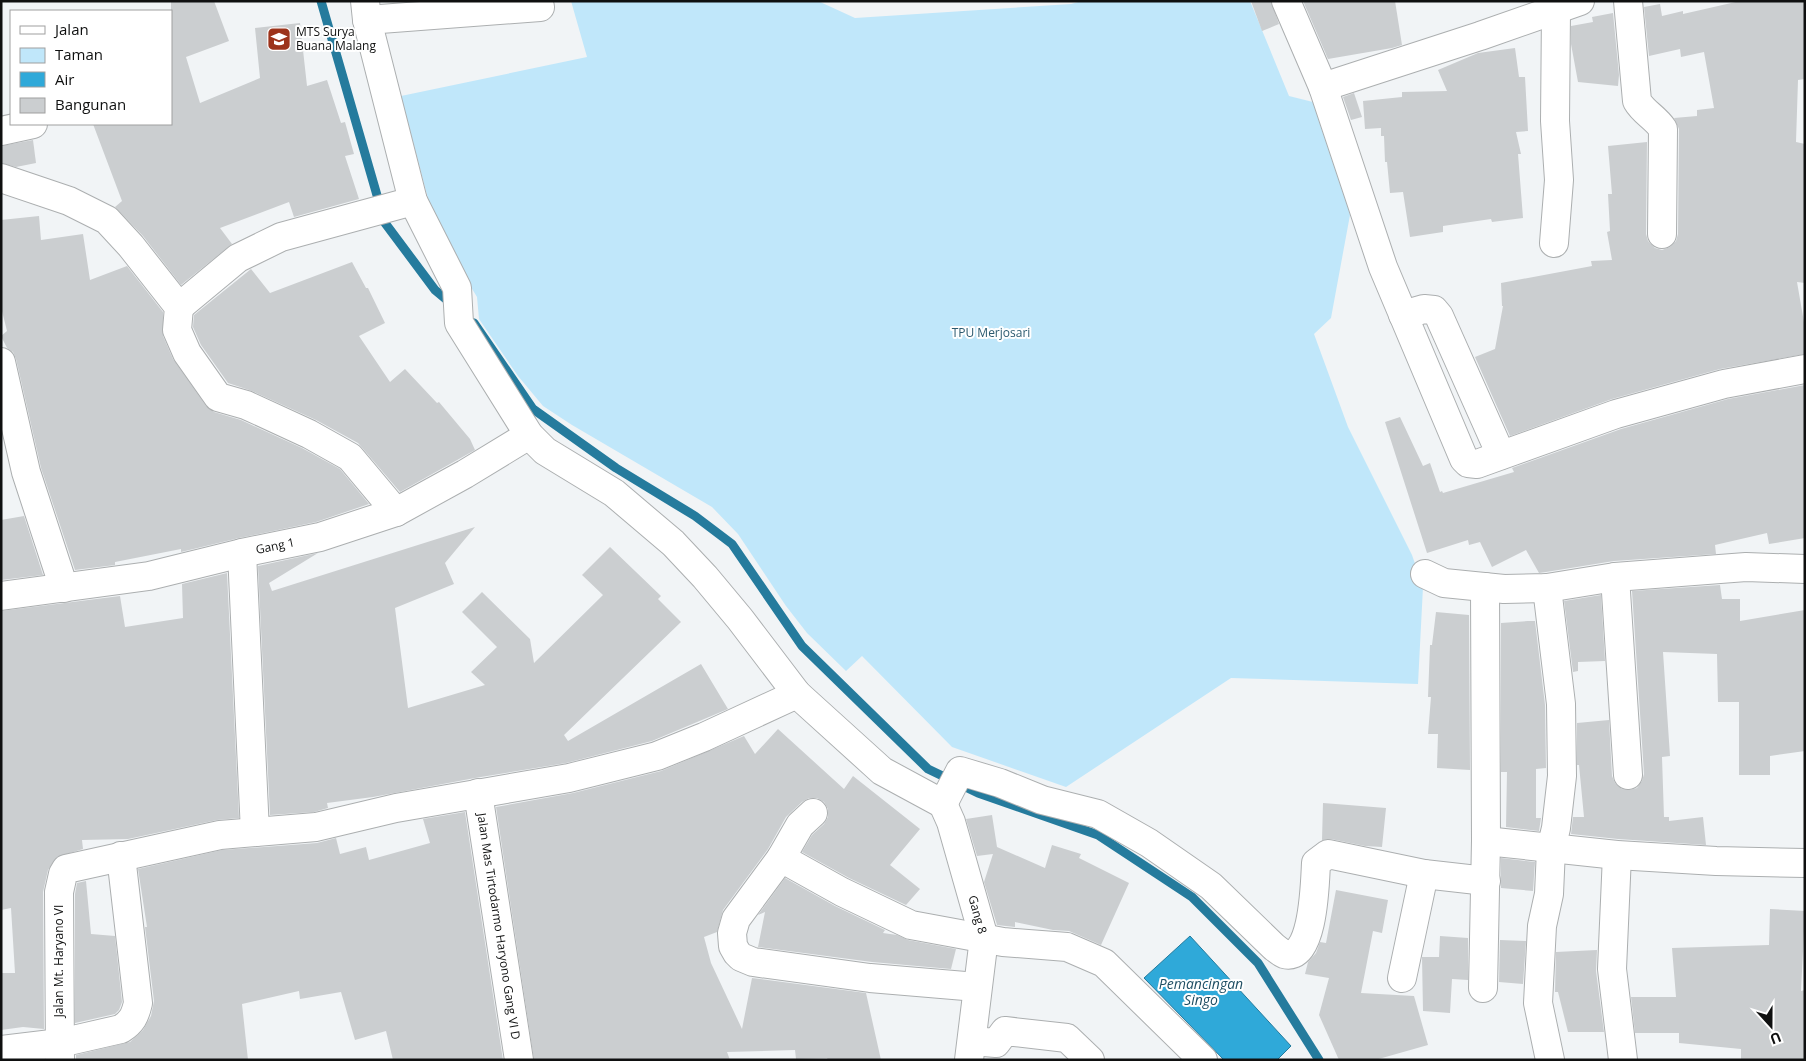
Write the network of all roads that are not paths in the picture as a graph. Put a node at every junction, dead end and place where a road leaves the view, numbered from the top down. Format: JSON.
{"nodes":[{"id":1,"x":1286,"y":1,"type":"edge"},
{"id":2,"x":1628,"y":1,"type":"edge"},
{"id":3,"x":1568,"y":6,"type":"edge"},
{"id":4,"x":540,"y":7,"type":"dead end"},
{"id":5,"x":366,"y":10,"type":"edge"},
{"id":6,"x":1323,"y":87,"type":"junction"},
{"id":7,"x":28,"y":125,"type":"edge"},
{"id":8,"x":1,"y":131,"type":"edge"},
{"id":9,"x":1,"y":178,"type":"edge"},
{"id":10,"x":404,"y":203,"type":"junction"},
{"id":11,"x":1662,"y":234,"type":"dead end"},
{"id":12,"x":1554,"y":243,"type":"dead end"},
{"id":13,"x":179,"y":307,"type":"junction"},
{"id":14,"x":1,"y":362,"type":"edge"},
{"id":15,"x":1805,"y":369,"type":"edge"},
{"id":16,"x":529,"y":435,"type":"junction"},
{"id":17,"x":396,"y":512,"type":"junction"},
{"id":18,"x":242,"y":552,"type":"junction"},
{"id":19,"x":1805,"y":569,"type":"edge"},
{"id":20,"x":1425,"y":574,"type":"dead end"},
{"id":21,"x":1615,"y":577,"type":"junction"},
{"id":22,"x":1485,"y":587,"type":"junction"},
{"id":23,"x":64,"y":588,"type":"junction"},
{"id":24,"x":1547,"y":588,"type":"junction"},
{"id":25,"x":1,"y":596,"type":"edge"},
{"id":26,"x":797,"y":694,"type":"junction"},
{"id":27,"x":1628,"y":775,"type":"dead end"},
{"id":28,"x":478,"y":793,"type":"junction"},
{"id":29,"x":945,"y":799,"type":"junction"},
{"id":30,"x":813,"y":812,"type":"dead end"},
{"id":31,"x":255,"y":832,"type":"junction"},
{"id":32,"x":1486,"y":841,"type":"junction"},
{"id":33,"x":1551,"y":849,"type":"junction"},
{"id":34,"x":1617,"y":855,"type":"junction"},
{"id":35,"x":121,"y":856,"type":"junction"},
{"id":36,"x":781,"y":858,"type":"junction"},
{"id":37,"x":1805,"y":863,"type":"edge"},
{"id":38,"x":1424,"y":874,"type":"junction"},
{"id":39,"x":1486,"y":881,"type":"junction"},
{"id":40,"x":984,"y":938,"type":"junction"},
{"id":41,"x":1402,"y":978,"type":"dead end"},
{"id":42,"x":977,"y":987,"type":"junction"},
{"id":43,"x":1483,"y":988,"type":"dead end"},
{"id":44,"x":1,"y":1050,"type":"edge"},
{"id":45,"x":60,"y":1051,"type":"edge"},
{"id":46,"x":983,"y":1051,"type":"edge"},
{"id":47,"x":519,"y":1060,"type":"edge"},
{"id":48,"x":1090,"y":1060,"type":"edge"},
{"id":49,"x":1203,"y":1060,"type":"edge"},
{"id":50,"x":1550,"y":1060,"type":"edge"},
{"id":51,"x":1623,"y":1060,"type":"edge"}],
"edges":[{"from":1,"to":6,"type":"street"},
{"from":2,"to":11,"type":"street"},
{"from":3,"to":6,"type":"street"},
{"from":3,"to":12,"type":"street"},
{"from":4,"to":5,"type":"street"},
{"from":5,"to":10,"type":"street"},
{"from":6,"to":15,"type":"street"},
{"from":7,"to":8,"type":"street"},
{"from":9,"to":13,"type":"street"},
{"from":10,"to":13,"type":"street"},
{"from":10,"to":16,"type":"street"},
{"from":13,"to":17,"type":"street"},
{"from":14,"to":23,"type":"street"},
{"from":16,"to":17,"type":"street","name":"Gang 1"},
{"from":16,"to":26,"type":"street"},
{"from":17,"to":18,"type":"street","name":"Gang 1"},
{"from":18,"to":23,"type":"street","name":"Gang 1"},
{"from":18,"to":31,"type":"street"},
{"from":19,"to":21,"type":"street"},
{"from":20,"to":22,"type":"street"},
{"from":21,"to":24,"type":"street"},
{"from":21,"to":27,"type":"street"},
{"from":22,"to":24,"type":"street"},
{"from":22,"to":32,"type":"street"},
{"from":23,"to":25,"type":"street","name":"Gang 1"},
{"from":24,"to":33,"type":"street"},
{"from":26,"to":28,"type":"street"},
{"from":26,"to":29,"type":"street"},
{"from":28,"to":31,"type":"street"},
{"from":28,"to":47,"type":"street","name":"Jalan Mas Tirtodarmo Haryono Gang VI D"},
{"from":29,"to":38,"type":"street"},
{"from":29,"to":40,"type":"street","name":"Gang 8"},
{"from":30,"to":36,"type":"street"},
{"from":31,"to":35,"type":"street"},
{"from":32,"to":33,"type":"street"},
{"from":32,"to":39,"type":"street"},
{"from":33,"to":34,"type":"street"},
{"from":33,"to":50,"type":"street"},
{"from":34,"to":37,"type":"street"},
{"from":34,"to":51,"type":"street"},
{"from":35,"to":45,"type":"street","name":"Jalan Mt. Haryano VI"},
{"from":35,"to":45,"type":"street"},
{"from":36,"to":40,"type":"street"},
{"from":36,"to":42,"type":"street"},
{"from":38,"to":39,"type":"street"},
{"from":38,"to":41,"type":"street"},
{"from":39,"to":43,"type":"street"},
{"from":40,"to":42,"type":"street","name":"Gang 8"},
{"from":40,"to":49,"type":"street"},
{"from":42,"to":46,"type":"street","name":"Gang 8"},
{"from":44,"to":45,"type":"street"},
{"from":46,"to":48,"type":"street"}]}
